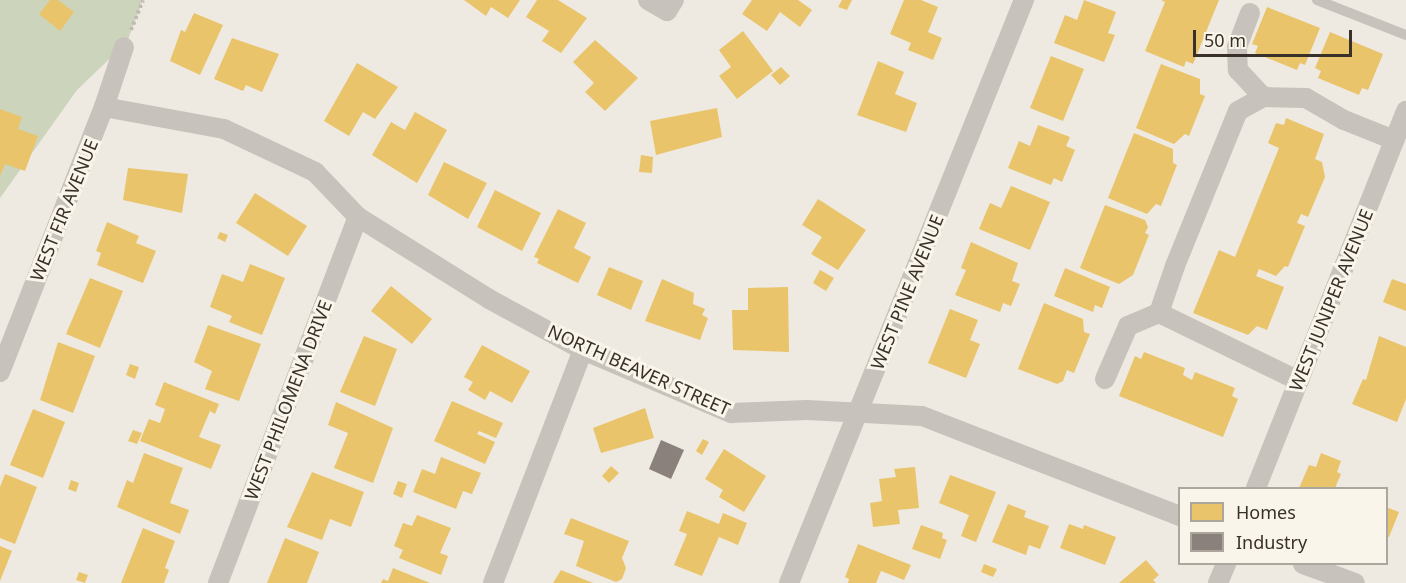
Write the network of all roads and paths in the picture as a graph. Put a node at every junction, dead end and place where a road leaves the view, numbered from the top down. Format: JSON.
{"nodes":[{"id":1,"x":143,"y":0,"type":"edge"},
{"id":2,"x":648,"y":0,"type":"edge"},
{"id":3,"x":674,"y":0,"type":"edge"},
{"id":4,"x":1024,"y":0,"type":"edge"},
{"id":5,"x":1317,"y":0,"type":"edge"},
{"id":6,"x":1250,"y":13,"type":"dead end"},
{"id":7,"x":1406,"y":35,"type":"edge"},
{"id":8,"x":124,"y":47,"type":"joint"},
{"id":9,"x":1263,"y":98,"type":"junction"},
{"id":10,"x":105,"y":107,"type":"junction"},
{"id":11,"x":1406,"y":111,"type":"edge"},
{"id":12,"x":1394,"y":140,"type":"junction"},
{"id":13,"x":358,"y":217,"type":"junction"},
{"id":14,"x":1159,"y":313,"type":"junction"},
{"id":15,"x":583,"y":350,"type":"junction"},
{"id":16,"x":0,"y":372,"type":"edge"},
{"id":17,"x":1105,"y":379,"type":"dead end"},
{"id":18,"x":1299,"y":381,"type":"junction"},
{"id":19,"x":858,"y":412,"type":"junction"},
{"id":20,"x":1257,"y":487,"type":"edge"},
{"id":21,"x":1178,"y":516,"type":"edge"},
{"id":22,"x":1226,"y":565,"type":"edge"},
{"id":23,"x":1306,"y":565,"type":"edge"},
{"id":24,"x":218,"y":583,"type":"edge"},
{"id":25,"x":493,"y":583,"type":"edge"},
{"id":26,"x":789,"y":583,"type":"edge"},
{"id":27,"x":1218,"y":583,"type":"edge"},
{"id":28,"x":1355,"y":583,"type":"edge"}],
"edges":[{"from":1,"to":8,"type":"path"},
{"from":2,"to":3,"type":"street"},
{"from":4,"to":19,"type":"street","name":"WEST PINE AVENUE"},
{"from":5,"to":7,"type":"lane"},
{"from":6,"to":9,"type":"street"},
{"from":8,"to":10,"type":"street","name":"WEST FIR AVENUE"},
{"from":9,"to":12,"type":"street"},
{"from":9,"to":14,"type":"street"},
{"from":10,"to":13,"type":"street","name":"NORTH BEAVER STREET"},
{"from":10,"to":16,"type":"street","name":"WEST FIR AVENUE"},
{"from":11,"to":12,"type":"street","name":"WEST JUNIPER AVENUE"},
{"from":12,"to":18,"type":"street","name":"WEST JUNIPER AVENUE"},
{"from":13,"to":15,"type":"street","name":"NORTH BEAVER STREET"},
{"from":13,"to":24,"type":"street","name":"WEST PHILOMENA DRIVE"},
{"from":14,"to":17,"type":"street"},
{"from":14,"to":18,"type":"street"},
{"from":15,"to":19,"type":"street","name":"NORTH BEAVER STREET"},
{"from":15,"to":25,"type":"street"},
{"from":18,"to":20,"type":"street","name":"WEST JUNIPER AVENUE"},
{"from":19,"to":21,"type":"street","name":"NORTH BEAVER STREET"},
{"from":19,"to":26,"type":"street","name":"WEST PINE AVENUE"},
{"from":22,"to":27,"type":"street"},
{"from":23,"to":28,"type":"street"}]}
